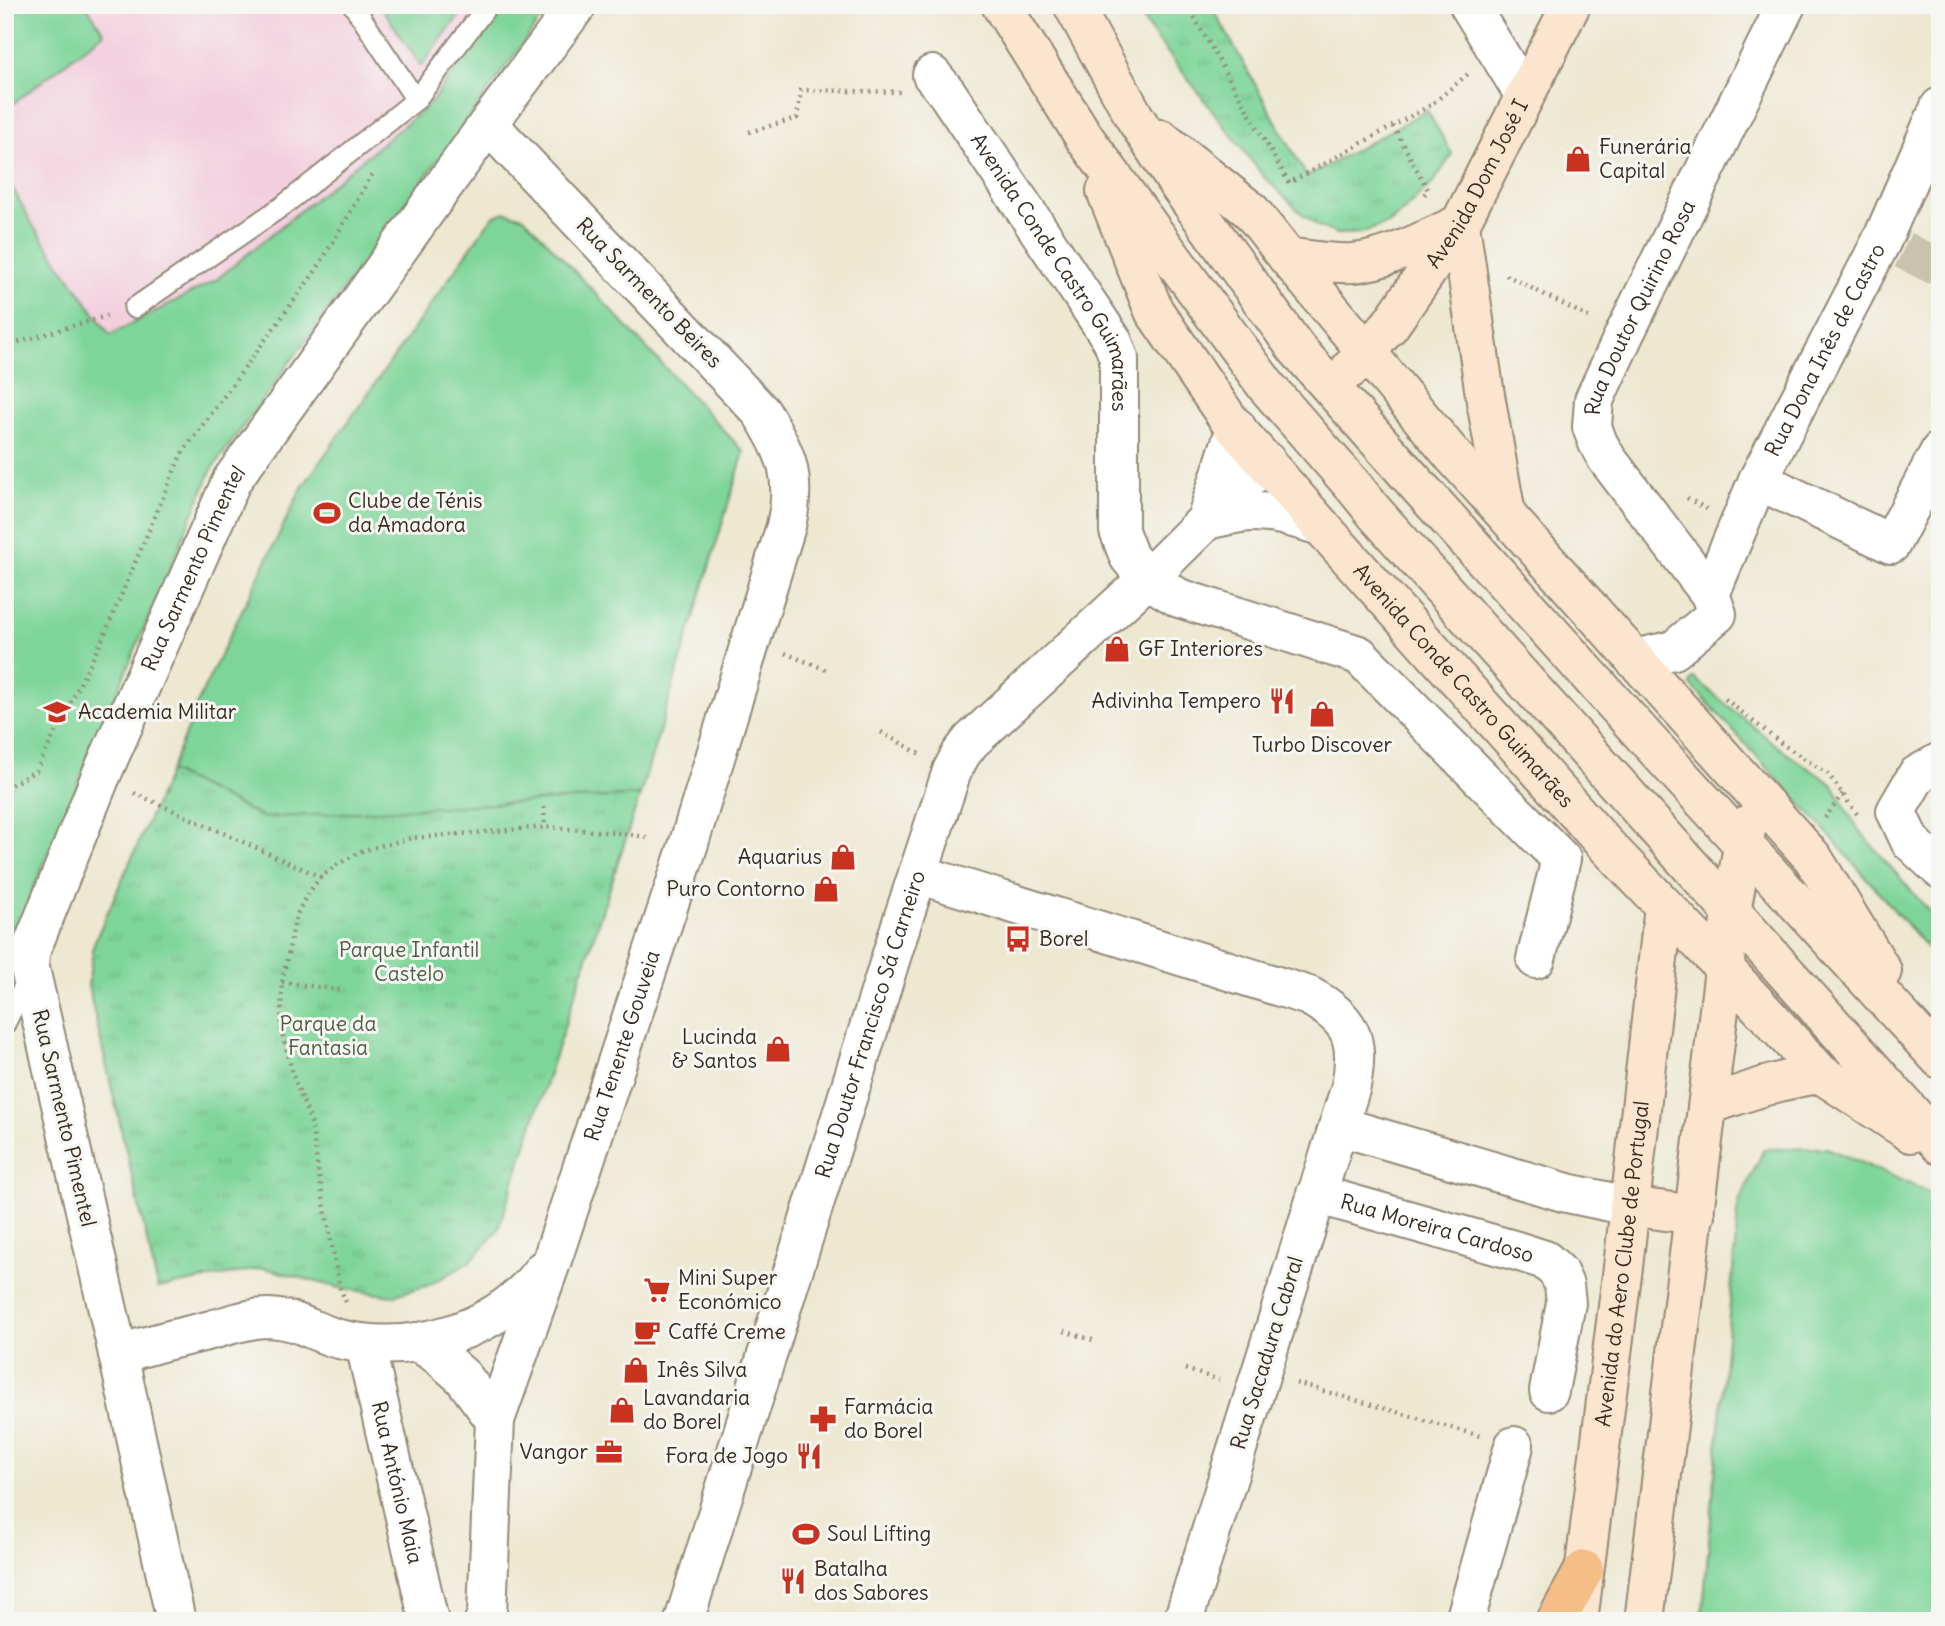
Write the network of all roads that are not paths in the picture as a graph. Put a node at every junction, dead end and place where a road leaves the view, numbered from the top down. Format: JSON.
{"nodes":[{"id":1,"x":353,"y":5,"type":"edge"},
{"id":2,"x":488,"y":5,"type":"edge"},
{"id":3,"x":577,"y":5,"type":"edge"},
{"id":4,"x":1002,"y":5,"type":"edge"},
{"id":5,"x":1073,"y":5,"type":"edge"},
{"id":6,"x":1469,"y":5,"type":"edge"},
{"id":7,"x":1571,"y":5,"type":"edge"},
{"id":8,"x":1786,"y":5,"type":"edge"},
{"id":9,"x":940,"y":84,"type":"road end"},
{"id":10,"x":1525,"y":96,"type":"junction"},
{"id":11,"x":416,"y":100,"type":"junction"},
{"id":12,"x":1940,"y":107,"type":"edge"},
{"id":13,"x":1135,"y":118,"type":"junction"},
{"id":14,"x":488,"y":124,"type":"junction"},
{"id":15,"x":1086,"y":140,"type":"junction"},
{"id":16,"x":1461,"y":224,"type":"junction"},
{"id":17,"x":1288,"y":258,"type":"junction"},
{"id":18,"x":134,"y":308,"type":"road end"},
{"id":19,"x":1365,"y":351,"type":"junction"},
{"id":20,"x":1333,"y":388,"type":"junction"},
{"id":21,"x":1300,"y":424,"type":"junction"},
{"id":22,"x":1236,"y":428,"type":"junction"},
{"id":23,"x":1940,"y":451,"type":"edge"},
{"id":24,"x":1266,"y":461,"type":"junction"},
{"id":25,"x":790,"y":475,"type":"joint"},
{"id":26,"x":1758,"y":481,"type":"junction"},
{"id":27,"x":1506,"y":514,"type":"junction"},
{"id":28,"x":1206,"y":520,"type":"junction"},
{"id":29,"x":1321,"y":526,"type":"junction"},
{"id":30,"x":1147,"y":579,"type":"junction"},
{"id":31,"x":1710,"y":594,"type":"junction"},
{"id":32,"x":1634,"y":659,"type":"junction"},
{"id":33,"x":1940,"y":762,"type":"edge"},
{"id":34,"x":1753,"y":792,"type":"junction"},
{"id":35,"x":1743,"y":843,"type":"junction"},
{"id":36,"x":1684,"y":858,"type":"junction"},
{"id":37,"x":1940,"y":869,"type":"edge"},
{"id":38,"x":1632,"y":870,"type":"junction"},
{"id":39,"x":918,"y":874,"type":"junction"},
{"id":40,"x":1664,"y":906,"type":"junction"},
{"id":41,"x":1731,"y":912,"type":"junction"},
{"id":42,"x":1536,"y":959,"type":"dead end"},
{"id":43,"x":1725,"y":969,"type":"junction"},
{"id":44,"x":31,"y":973,"type":"junction"},
{"id":45,"x":5,"y":1024,"type":"edge"},
{"id":46,"x":1933,"y":1051,"type":"edge"},
{"id":47,"x":1821,"y":1074,"type":"junction"},
{"id":48,"x":1708,"y":1105,"type":"junction"},
{"id":49,"x":1339,"y":1126,"type":"junction"},
{"id":50,"x":1940,"y":1145,"type":"edge"},
{"id":51,"x":1940,"y":1152,"type":"edge"},
{"id":52,"x":1317,"y":1194,"type":"junction"},
{"id":53,"x":1629,"y":1206,"type":"junction"},
{"id":54,"x":1695,"y":1215,"type":"junction"},
{"id":55,"x":553,"y":1257,"type":"junction"},
{"id":56,"x":418,"y":1342,"type":"junction"},
{"id":57,"x":366,"y":1344,"type":"junction"},
{"id":58,"x":118,"y":1354,"type":"junction"},
{"id":59,"x":1549,"y":1391,"type":"dead end"},
{"id":60,"x":495,"y":1420,"type":"junction"},
{"id":61,"x":1514,"y":1446,"type":"road end"},
{"id":62,"x":1584,"y":1570,"type":"junction"},
{"id":63,"x":176,"y":1621,"type":"edge"},
{"id":64,"x":429,"y":1621,"type":"edge"},
{"id":65,"x":484,"y":1621,"type":"edge"},
{"id":66,"x":684,"y":1621,"type":"edge"},
{"id":67,"x":1184,"y":1621,"type":"edge"},
{"id":68,"x":1465,"y":1621,"type":"edge"},
{"id":69,"x":1556,"y":1621,"type":"edge"},
{"id":70,"x":1578,"y":1621,"type":"edge"},
{"id":71,"x":1644,"y":1621,"type":"edge"}],
"edges":[{"from":1,"to":11,"type":"lane"},
{"from":2,"to":11,"type":"lane"},
{"from":3,"to":14,"type":"street","name":"Rua Sarmento Pimentel"},
{"from":4,"to":15,"type":"main road","name":"Avenida Conde Castro Guimarães"},
{"from":5,"to":13,"type":"main road"},
{"from":6,"to":10,"type":"street"},
{"from":7,"to":10,"type":"main road","name":"Avenida Dom José I"},
{"from":8,"to":31,"type":"street","name":"Rua Doutor Quirino Rosa"},
{"from":9,"to":30,"type":"street","name":"Avenida Conde Castro Guimarães"},
{"from":10,"to":16,"type":"main road","name":"Avenida Dom José I"},
{"from":11,"to":18,"type":"lane"},
{"from":12,"to":26,"type":"street","name":"Rua Dona Inês de Castro"},
{"from":13,"to":17,"type":"main road"},
{"from":13,"to":20,"type":"main road"},
{"from":14,"to":25,"type":"street","name":"Rua Sarmento Beires"},
{"from":14,"to":44,"type":"street","name":"Rua Sarmento Pimentel"},
{"from":15,"to":21,"type":"main road","name":"Avenida Conde Castro Guimarães"},
{"from":15,"to":22,"type":"main road","name":"Avenida Conde Castro Guimarães"},
{"from":16,"to":17,"type":"main road"},
{"from":16,"to":19,"type":"main road","name":"Avenida Dom José I"},
{"from":16,"to":27,"type":"main road"},
{"from":17,"to":19,"type":"main road"},
{"from":19,"to":20,"type":"main road","name":"Avenida Dom José I"},
{"from":19,"to":27,"type":"main road"},
{"from":20,"to":21,"type":"main road","name":"Avenida Dom José I"},
{"from":20,"to":35,"type":"main road"},
{"from":21,"to":24,"type":"main road","name":"Avenida Dom José I"},
{"from":21,"to":36,"type":"main road","name":"Avenida Conde Castro Guimarães"},
{"from":22,"to":24,"type":"main road","name":"Avenida Conde Castro Guimarães"},
{"from":22,"to":28,"type":"street","name":"Rua Doutor Francisco Sá Carneiro"},
{"from":23,"to":26,"type":"street"},
{"from":24,"to":28,"type":"street","name":"Rua Doutor Francisco Sá Carneiro"},
{"from":24,"to":29,"type":"main road","name":"Avenida Conde Castro Guimarães"},
{"from":25,"to":55,"type":"street","name":"Rua Tenente Gouveia"},
{"from":26,"to":31,"type":"street","name":"Rua Dona Inês de Castro"},
{"from":27,"to":32,"type":"main road"},
{"from":28,"to":29,"type":"street"},
{"from":28,"to":30,"type":"street","name":"Rua Doutor Francisco Sá Carneiro"},
{"from":29,"to":38,"type":"main road","name":"Avenida Conde Castro Guimarães"},
{"from":30,"to":39,"type":"street","name":"Rua Doutor Francisco Sá Carneiro"},
{"from":30,"to":42,"type":"street","name":"Avenida Conde Castro Guimarães"},
{"from":31,"to":32,"type":"street","name":"Rua Dona Inês de Castro"},
{"from":32,"to":34,"type":"main road"},
{"from":33,"to":37,"type":"street"},
{"from":34,"to":35,"type":"main road"},
{"from":34,"to":46,"type":"main road"},
{"from":35,"to":36,"type":"main road"},
{"from":35,"to":41,"type":"main road"},
{"from":35,"to":46,"type":"main road"},
{"from":36,"to":38,"type":"main road"},
{"from":36,"to":41,"type":"main road","name":"Avenida Conde Castro Guimarães"},
{"from":38,"to":40,"type":"main road","name":"Avenida Conde Castro Guimarães"},
{"from":39,"to":49,"type":"street","name":"Rua Sacadura Cabral"},
{"from":39,"to":66,"type":"street","name":"Rua Doutor Francisco Sá Carneiro"},
{"from":40,"to":43,"type":"main road","name":"Avenida Conde Castro Guimarães"},
{"from":40,"to":53,"type":"main road","name":"Avenida do Aero Clube de Portugal"},
{"from":41,"to":43,"type":"main road"},
{"from":41,"to":50,"type":"main road","name":"Avenida Conde Castro Guimarães"},
{"from":43,"to":47,"type":"main road","name":"Avenida Conde Castro Guimarães"},
{"from":43,"to":48,"type":"main road"},
{"from":44,"to":45,"type":"lane"},
{"from":44,"to":58,"type":"street","name":"Rua Sarmento Pimentel"},
{"from":47,"to":48,"type":"main road"},
{"from":47,"to":51,"type":"main road","name":"Avenida Conde Castro Guimarães"},
{"from":48,"to":54,"type":"main road"},
{"from":49,"to":52,"type":"street","name":"Rua Sacadura Cabral"},
{"from":49,"to":53,"type":"street"},
{"from":52,"to":59,"type":"street","name":"Rua Moreira Cardoso"},
{"from":52,"to":67,"type":"street","name":"Rua Sacadura Cabral"},
{"from":53,"to":54,"type":"main road"},
{"from":53,"to":62,"type":"main road","name":"Avenida do Aero Clube de Portugal"},
{"from":54,"to":71,"type":"main road"},
{"from":55,"to":56,"type":"street"},
{"from":55,"to":60,"type":"street","name":"Rua Tenente Gouveia"},
{"from":56,"to":57,"type":"street"},
{"from":56,"to":60,"type":"street"},
{"from":57,"to":58,"type":"street"},
{"from":57,"to":64,"type":"street","name":"Rua António Maia"},
{"from":58,"to":63,"type":"street","name":"Rua Sarmento Pimentel"},
{"from":60,"to":65,"type":"street","name":"Rua Tenente Gouveia"},
{"from":61,"to":68,"type":"street"},
{"from":62,"to":69,"type":"highway"},
{"from":62,"to":70,"type":"main road","name":"Avenida do Aero Clube de Portugal"}]}
